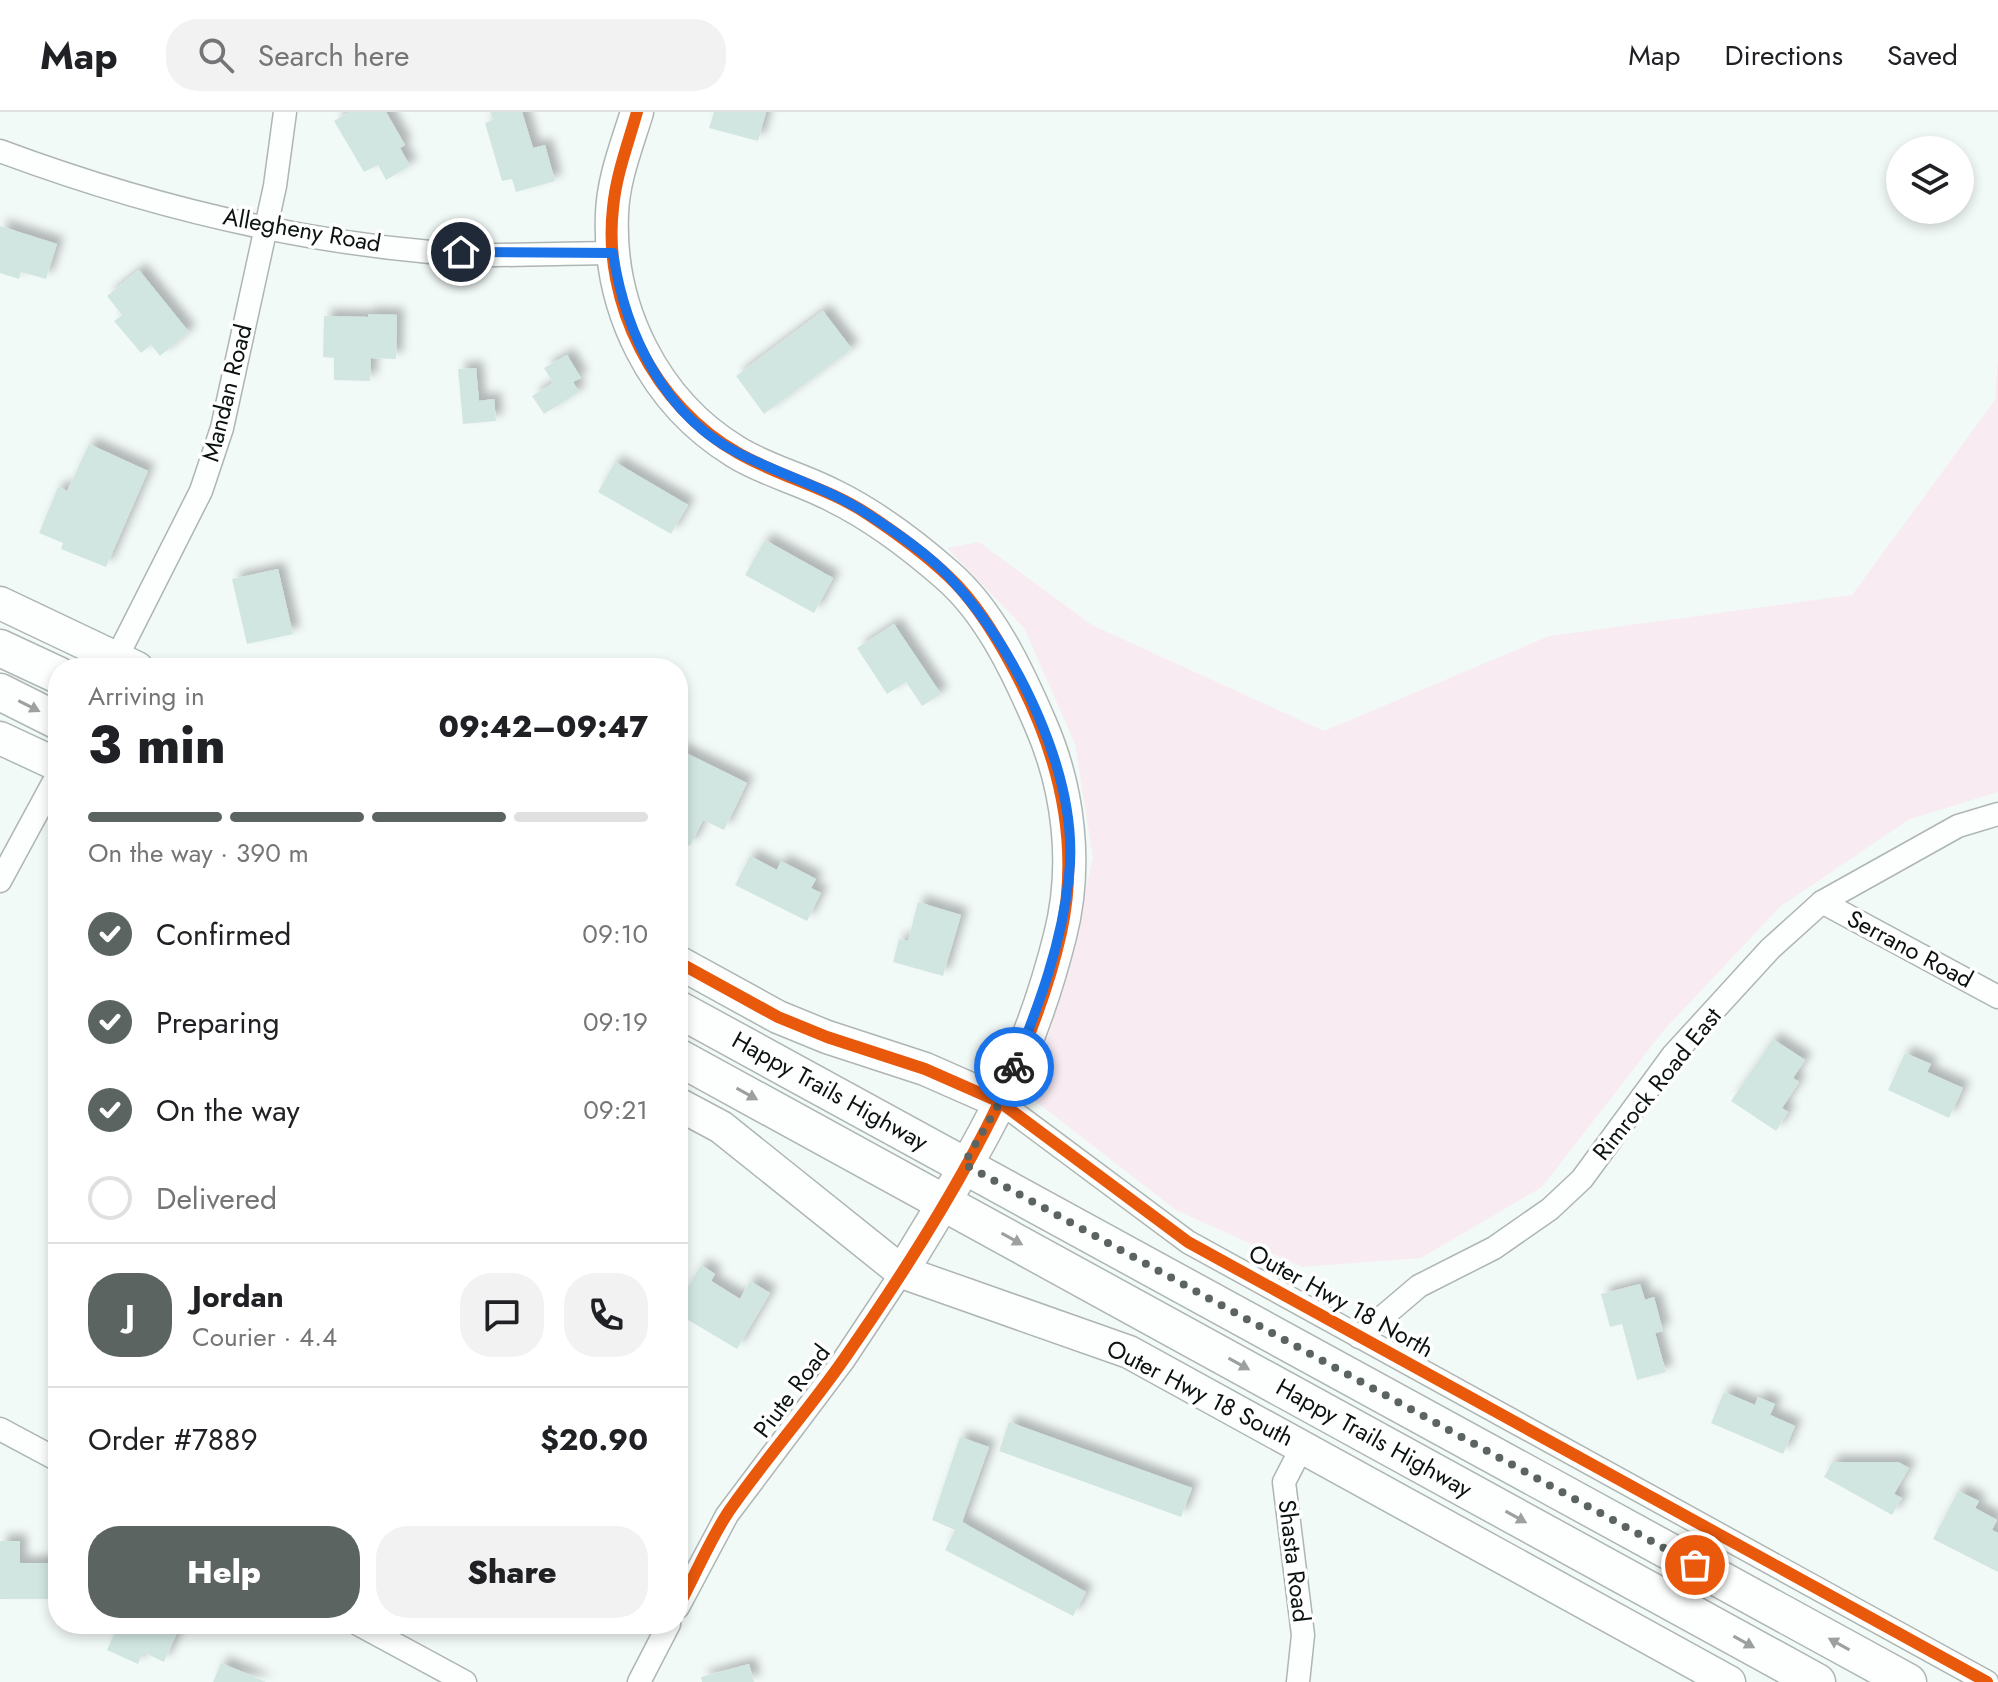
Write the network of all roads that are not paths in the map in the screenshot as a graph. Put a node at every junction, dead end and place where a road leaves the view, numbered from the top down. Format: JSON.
{"nodes":[{"id":1,"x":285,"y":112,"type":"edge"},
{"id":2,"x":637,"y":112,"type":"edge"},
{"id":3,"x":0,"y":151,"type":"edge"},
{"id":4,"x":264,"y":228,"type":"junction"},
{"id":5,"x":613,"y":253,"type":"junction"},
{"id":6,"x":0,"y":603,"type":"edge"},
{"id":7,"x":0,"y":648,"type":"edge"},
{"id":8,"x":118,"y":658,"type":"edge"},
{"id":9,"x":129,"y":658,"type":"edge"},
{"id":10,"x":48,"y":670,"type":"edge"},
{"id":11,"x":0,"y":692,"type":"edge"},
{"id":12,"x":48,"y":716,"type":"edge"},
{"id":13,"x":0,"y":738,"type":"edge"},
{"id":14,"x":48,"y":760,"type":"edge"},
{"id":15,"x":48,"y":792,"type":"edge"},
{"id":16,"x":1998,"y":814,"type":"edge"},
{"id":17,"x":0,"y":881,"type":"edge"},
{"id":18,"x":1822,"y":902,"type":"junction"},
{"id":19,"x":688,"y":968,"type":"edge"},
{"id":20,"x":1998,"y":997,"type":"edge"},
{"id":21,"x":688,"y":1014,"type":"edge"},
{"id":22,"x":688,"y":1062,"type":"edge"},
{"id":23,"x":1000,"y":1102,"type":"junction"},
{"id":24,"x":688,"y":1109,"type":"edge"},
{"id":25,"x":964,"y":1164,"type":"junction"},
{"id":26,"x":943,"y":1201,"type":"junction"},
{"id":27,"x":902,"y":1272,"type":"junction"},
{"id":28,"x":1359,"y":1337,"type":"junction"},
{"id":29,"x":0,"y":1429,"type":"edge"},
{"id":30,"x":1303,"y":1445,"type":"junction"},
{"id":31,"x":48,"y":1455,"type":"edge"},
{"id":32,"x":688,"y":1588,"type":"edge"},
{"id":33,"x":376,"y":1634,"type":"edge"},
{"id":34,"x":664,"y":1634,"type":"edge"},
{"id":35,"x":465,"y":1682,"type":"edge"},
{"id":36,"x":639,"y":1682,"type":"edge"},
{"id":37,"x":1298,"y":1682,"type":"edge"},
{"id":38,"x":1729,"y":1682,"type":"edge"},
{"id":39,"x":1817,"y":1682,"type":"edge"},
{"id":40,"x":1908,"y":1682,"type":"edge"},
{"id":41,"x":1987,"y":1682,"type":"edge"}],
"edges":[{"from":1,"to":4,"type":"street","name":"Mandan Road"},
{"from":2,"to":5,"type":"street","name":"Piute Road"},
{"from":3,"to":4,"type":"street","name":"Allegheny Road"},
{"from":4,"to":5,"type":"street","name":"Allegheny Road"},
{"from":4,"to":9,"type":"street","name":"Mandan Road"},
{"from":5,"to":23,"type":"street","name":"Piute Road"},
{"from":6,"to":8,"type":"street"},
{"from":7,"to":10,"type":"main road"},
{"from":11,"to":12,"type":"main road","one_way":true},
{"from":13,"to":14,"type":"street"},
{"from":15,"to":17,"type":"street"},
{"from":16,"to":18,"type":"street","name":"Rimrock Road East"},
{"from":18,"to":20,"type":"street","name":"Serrano Road"},
{"from":18,"to":28,"type":"street","name":"Rimrock Road East"},
{"from":19,"to":23,"type":"street","name":"Outer Hwy 18 North"},
{"from":21,"to":25,"type":"main road","name":"Happy Trails Highway"},
{"from":22,"to":26,"type":"main road","name":"Happy Trails Highway","one_way":true},
{"from":23,"to":25,"type":"street","name":"Piute Road"},
{"from":23,"to":28,"type":"street","name":"Outer Hwy 18 North"},
{"from":24,"to":27,"type":"street","name":"Outer Hwy 18 South"},
{"from":25,"to":26,"type":"street","name":"Piute Road"},
{"from":40,"to":25,"type":"main road","name":"Happy Trails Highway","one_way":true},
{"from":26,"to":27,"type":"street","name":"Piute Road"},
{"from":26,"to":39,"type":"main road","name":"Happy Trails Highway","one_way":true},
{"from":27,"to":30,"type":"street","name":"Outer Hwy 18 South"},
{"from":27,"to":32,"type":"street","name":"Piute Road"},
{"from":28,"to":41,"type":"street","name":"Outer Hwy 18 North"},
{"from":29,"to":31,"type":"street"},
{"from":30,"to":37,"type":"street","name":"Shasta Road"},
{"from":30,"to":38,"type":"street","name":"Outer Hwy 18 South"},
{"from":33,"to":35,"type":"street"},
{"from":34,"to":36,"type":"street"}]}
